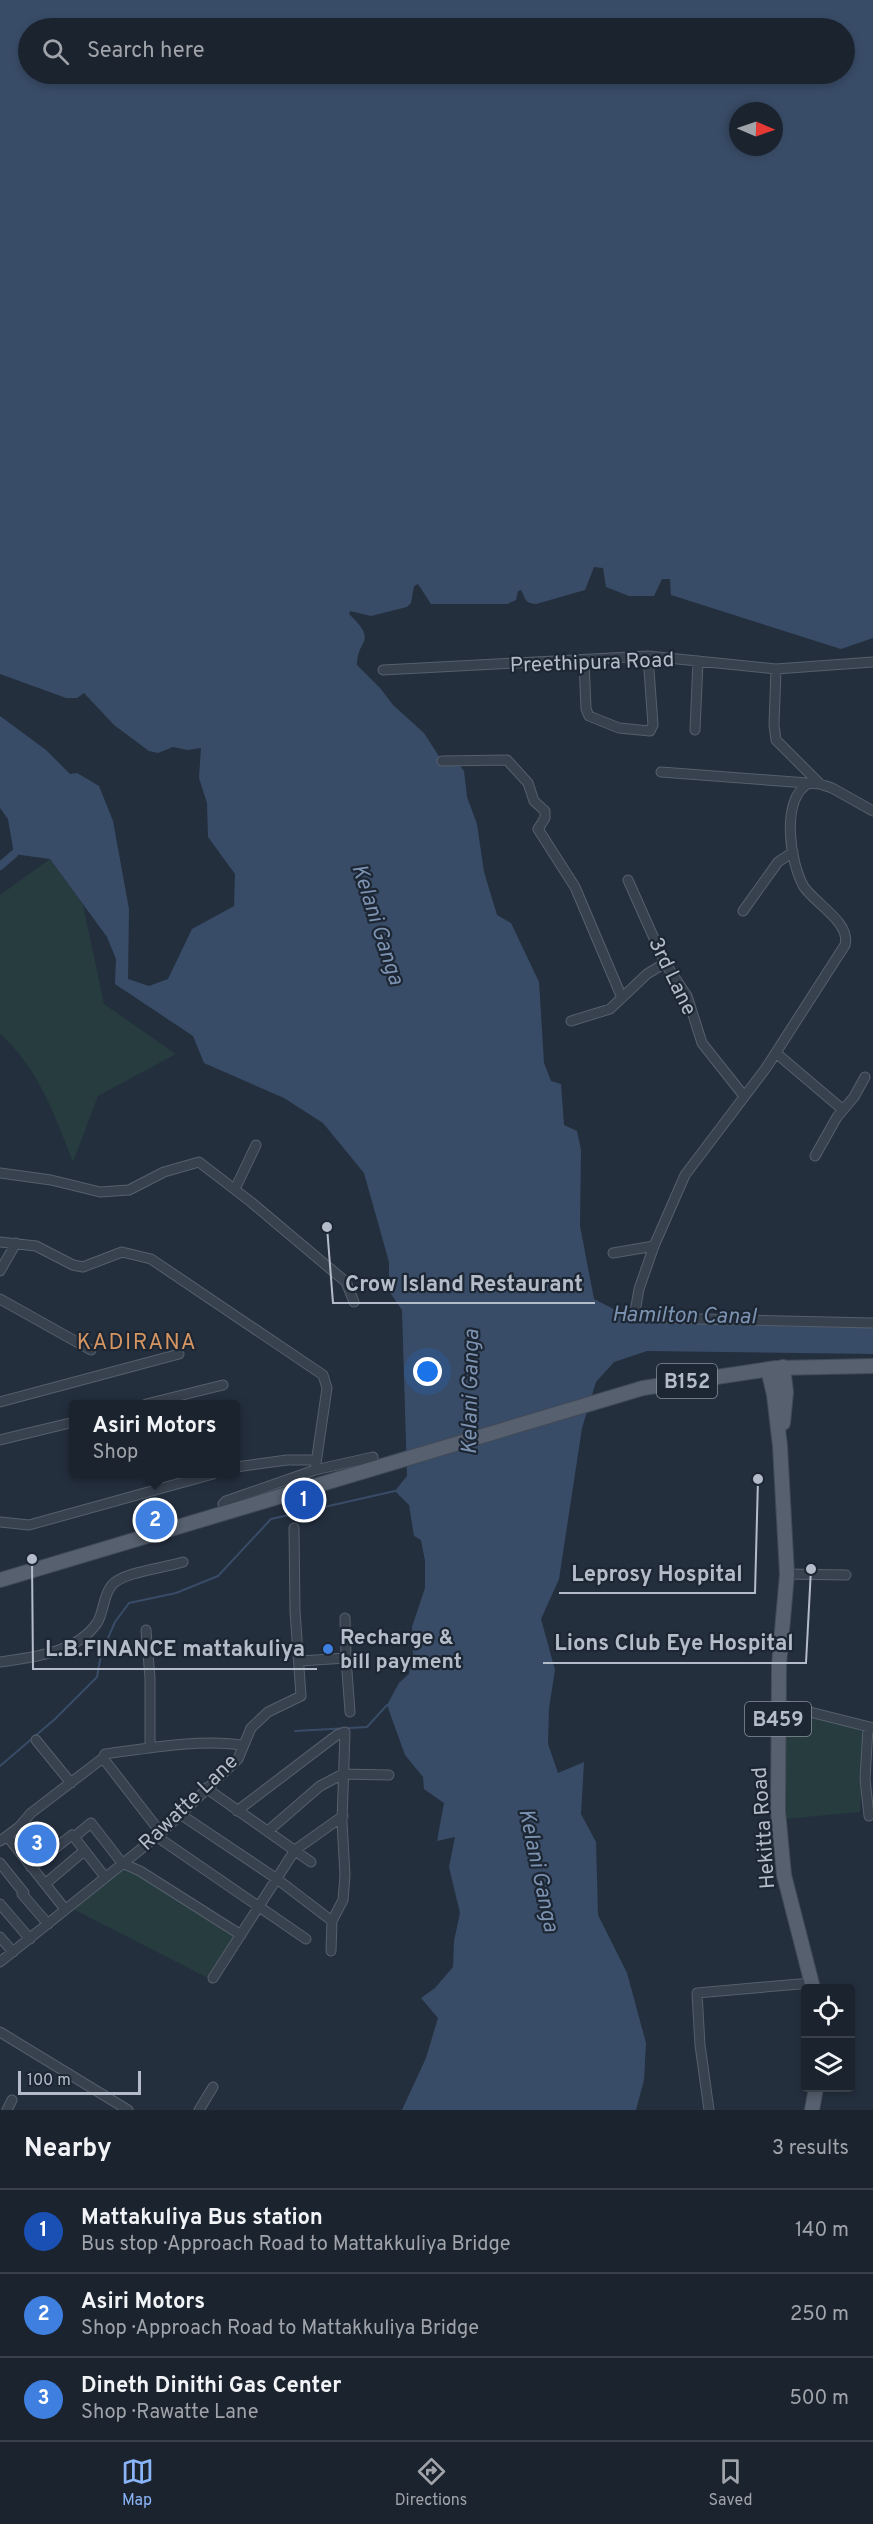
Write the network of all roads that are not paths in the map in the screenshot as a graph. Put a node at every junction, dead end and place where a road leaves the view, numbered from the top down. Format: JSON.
{"nodes":[{"id":1,"x":648,"y":656,"type":"junction"},
{"id":2,"x":584,"y":661,"type":"junction"},
{"id":3,"x":698,"y":661,"type":"junction"},
{"id":4,"x":873,"y":662,"type":"edge"},
{"id":5,"x":776,"y":669,"type":"junction"},
{"id":6,"x":383,"y":670,"type":"dead end"},
{"id":7,"x":695,"y":730,"type":"dead end"},
{"id":8,"x":442,"y":761,"type":"dead end"},
{"id":9,"x":662,"y":772,"type":"dead end"},
{"id":10,"x":809,"y":783,"type":"junction"},
{"id":11,"x":820,"y":784,"type":"junction"},
{"id":12,"x":873,"y":811,"type":"edge"},
{"id":13,"x":793,"y":852,"type":"junction"},
{"id":14,"x":628,"y":880,"type":"dead end"},
{"id":15,"x":743,"y":911,"type":"dead end"},
{"id":16,"x":665,"y":963,"type":"junction"},
{"id":17,"x":622,"y":998,"type":"junction"},
{"id":18,"x":571,"y":1021,"type":"dead end"},
{"id":19,"x":776,"y":1053,"type":"junction"},
{"id":20,"x":865,"y":1077,"type":"dead end"},
{"id":21,"x":744,"y":1096,"type":"junction"},
{"id":22,"x":842,"y":1109,"type":"junction"},
{"id":23,"x":256,"y":1145,"type":"dead end"},
{"id":24,"x":815,"y":1156,"type":"dead end"},
{"id":25,"x":0,"y":1173,"type":"edge"},
{"id":26,"x":235,"y":1189,"type":"junction"},
{"id":27,"x":0,"y":1242,"type":"edge"},
{"id":28,"x":16,"y":1243,"type":"junction"},
{"id":29,"x":654,"y":1246,"type":"junction"},
{"id":30,"x":613,"y":1253,"type":"dead end"},
{"id":31,"x":0,"y":1271,"type":"edge"},
{"id":32,"x":0,"y":1299,"type":"edge"},
{"id":33,"x":354,"y":1302,"type":"dead end"},
{"id":34,"x":873,"y":1323,"type":"edge"},
{"id":35,"x":91,"y":1350,"type":"dead end"},
{"id":36,"x":179,"y":1354,"type":"dead end"},
{"id":37,"x":873,"y":1366,"type":"edge"},
{"id":38,"x":783,"y":1367,"type":"junction"},
{"id":39,"x":768,"y":1369,"type":"junction"},
{"id":40,"x":223,"y":1385,"type":"dead end"},
{"id":41,"x":162,"y":1400,"type":"edge"},
{"id":42,"x":0,"y":1402,"type":"edge"},
{"id":43,"x":69,"y":1423,"type":"edge"},
{"id":44,"x":0,"y":1440,"type":"edge"},
{"id":45,"x":780,"y":1446,"type":"junction"},
{"id":46,"x":373,"y":1457,"type":"dead end"},
{"id":47,"x":315,"y":1465,"type":"junction"},
{"id":48,"x":240,"y":1466,"type":"edge"},
{"id":49,"x":196,"y":1478,"type":"edge"},
{"id":50,"x":225,"y":1512,"type":"junction"},
{"id":51,"x":0,"y":1522,"type":"edge"},
{"id":52,"x":294,"y":1528,"type":"dead end"},
{"id":53,"x":183,"y":1562,"type":"dead end"},
{"id":54,"x":787,"y":1574,"type":"junction"},
{"id":55,"x":846,"y":1575,"type":"dead end"},
{"id":56,"x":0,"y":1580,"type":"edge"},
{"id":57,"x":345,"y":1618,"type":"dead end"},
{"id":58,"x":146,"y":1630,"type":"dead end"},
{"id":59,"x":346,"y":1658,"type":"junction"},
{"id":60,"x":300,"y":1661,"type":"junction"},
{"id":61,"x":0,"y":1662,"type":"edge"},
{"id":62,"x":778,"y":1704,"type":"junction"},
{"id":63,"x":350,"y":1712,"type":"dead end"},
{"id":64,"x":870,"y":1728,"type":"edge"},
{"id":65,"x":36,"y":1740,"type":"dead end"},
{"id":66,"x":242,"y":1745,"type":"junction"},
{"id":67,"x":150,"y":1748,"type":"junction"},
{"id":68,"x":103,"y":1758,"type":"junction"},
{"id":69,"x":344,"y":1774,"type":"junction"},
{"id":70,"x":389,"y":1775,"type":"dead end"},
{"id":71,"x":71,"y":1783,"type":"junction"},
{"id":72,"x":206,"y":1788,"type":"junction"},
{"id":73,"x":237,"y":1811,"type":"junction"},
{"id":74,"x":180,"y":1814,"type":"junction"},
{"id":75,"x":342,"y":1816,"type":"junction"},
{"id":76,"x":870,"y":1816,"type":"dead end"},
{"id":77,"x":268,"y":1832,"type":"junction"},
{"id":78,"x":158,"y":1835,"type":"junction"},
{"id":79,"x":74,"y":1837,"type":"junction"},
{"id":80,"x":4,"y":1839,"type":"edge"},
{"id":81,"x":84,"y":1851,"type":"junction"},
{"id":82,"x":295,"y":1851,"type":"junction"},
{"id":83,"x":311,"y":1862,"type":"dead end"},
{"id":84,"x":0,"y":1863,"type":"edge"},
{"id":85,"x":122,"y":1863,"type":"junction"},
{"id":86,"x":31,"y":1867,"type":"junction"},
{"id":87,"x":105,"y":1877,"type":"junction"},
{"id":88,"x":277,"y":1879,"type":"junction"},
{"id":89,"x":45,"y":1884,"type":"junction"},
{"id":90,"x":0,"y":1904,"type":"edge"},
{"id":91,"x":259,"y":1906,"type":"junction"},
{"id":92,"x":65,"y":1909,"type":"junction"},
{"id":93,"x":332,"y":1921,"type":"junction"},
{"id":94,"x":48,"y":1923,"type":"junction"},
{"id":95,"x":241,"y":1935,"type":"junction"},
{"id":96,"x":0,"y":1937,"type":"edge"},
{"id":97,"x":30,"y":1939,"type":"junction"},
{"id":98,"x":306,"y":1939,"type":"dead end"},
{"id":99,"x":331,"y":1951,"type":"dead end"},
{"id":100,"x":13,"y":1952,"type":"junction"},
{"id":101,"x":0,"y":1962,"type":"edge"},
{"id":102,"x":213,"y":1978,"type":"dead end"},
{"id":103,"x":811,"y":1984,"type":"edge"},
{"id":104,"x":801,"y":1987,"type":"edge"},
{"id":105,"x":0,"y":2032,"type":"edge"},
{"id":106,"x":213,"y":2087,"type":"dead end"},
{"id":107,"x":815,"y":2092,"type":"edge"},
{"id":108,"x":12,"y":2100,"type":"dead end"},
{"id":109,"x":7,"y":2110,"type":"edge"},
{"id":110,"x":128,"y":2110,"type":"edge"},
{"id":111,"x":199,"y":2110,"type":"edge"},
{"id":112,"x":709,"y":2110,"type":"edge"},
{"id":113,"x":812,"y":2110,"type":"edge"}],
"edges":[{"from":1,"to":2,"type":"street","name":"Preethipura Road"},
{"from":1,"to":2,"type":"street"},
{"from":1,"to":3,"type":"street","name":"Preethipura Road"},
{"from":2,"to":6,"type":"street","name":"Preethipura Road"},
{"from":3,"to":5,"type":"street","name":"Preethipura Road"},
{"from":3,"to":7,"type":"street"},
{"from":4,"to":5,"type":"street","name":"Preethipura Road"},
{"from":5,"to":11,"type":"street"},
{"from":8,"to":17,"type":"street"},
{"from":9,"to":10,"type":"street"},
{"from":10,"to":11,"type":"street"},
{"from":10,"to":13,"type":"street"},
{"from":11,"to":12,"type":"street"},
{"from":13,"to":15,"type":"street"},
{"from":13,"to":19,"type":"street"},
{"from":14,"to":16,"type":"street","name":"3rd Lane"},
{"from":16,"to":17,"type":"street"},
{"from":16,"to":21,"type":"street","name":"3rd Lane"},
{"from":17,"to":18,"type":"street"},
{"from":19,"to":21,"type":"street"},
{"from":19,"to":22,"type":"street"},
{"from":20,"to":22,"type":"street"},
{"from":21,"to":29,"type":"street"},
{"from":22,"to":24,"type":"street"},
{"from":23,"to":26,"type":"street"},
{"from":25,"to":26,"type":"street"},
{"from":26,"to":33,"type":"street"},
{"from":27,"to":28,"type":"street"},
{"from":28,"to":31,"type":"street"},
{"from":28,"to":47,"type":"street"},
{"from":29,"to":30,"type":"street"},
{"from":29,"to":34,"type":"street"},
{"from":32,"to":35,"type":"street"},
{"from":36,"to":42,"type":"street"},
{"from":37,"to":38,"type":"main road","number":"B152"},
{"from":38,"to":39,"type":"main road","number":"B152"},
{"from":38,"to":45,"type":"main road","name":"Hekitta Road","number":"B459"},
{"from":39,"to":45,"type":"main road","name":"Hekitta Road","number":"B459"},
{"from":39,"to":50,"type":"main road","number":"B152"},
{"from":40,"to":41,"type":"street"},
{"from":43,"to":44,"type":"street"},
{"from":45,"to":54,"type":"main road","name":"Hekitta Road","number":"B459"},
{"from":46,"to":47,"type":"street"},
{"from":47,"to":48,"type":"street"},
{"from":47,"to":50,"type":"street"},
{"from":49,"to":51,"type":"street"},
{"from":50,"to":56,"type":"main road"},
{"from":52,"to":60,"type":"street"},
{"from":53,"to":61,"type":"street"},
{"from":54,"to":55,"type":"street"},
{"from":54,"to":62,"type":"main road","name":"Hekitta Road","number":"B459"},
{"from":57,"to":59,"type":"street"},
{"from":58,"to":67,"type":"street"},
{"from":59,"to":60,"type":"street"},
{"from":59,"to":63,"type":"street"},
{"from":60,"to":66,"type":"street"},
{"from":62,"to":64,"type":"street"},
{"from":62,"to":103,"type":"main road","name":"Hekitta Road","number":"B459"},
{"from":64,"to":76,"type":"street"},
{"from":65,"to":71,"type":"street"},
{"from":66,"to":67,"type":"street","name":"Rawatte Lane"},
{"from":66,"to":72,"type":"street","name":"Rawatte Lane"},
{"from":67,"to":68,"type":"street","name":"Rawatte Lane"},
{"from":68,"to":71,"type":"street","name":"Rawatte Lane"},
{"from":68,"to":78,"type":"street"},
{"from":69,"to":70,"type":"street"},
{"from":69,"to":73,"type":"street"},
{"from":69,"to":75,"type":"street"},
{"from":69,"to":77,"type":"street"},
{"from":71,"to":80,"type":"street","name":"Rawatte Lane"},
{"from":72,"to":73,"type":"street"},
{"from":72,"to":74,"type":"street","name":"Rawatte Lane"},
{"from":73,"to":77,"type":"street"},
{"from":74,"to":78,"type":"street","name":"Rawatte Lane"},
{"from":74,"to":88,"type":"street"},
{"from":75,"to":82,"type":"street"},
{"from":75,"to":93,"type":"street"},
{"from":77,"to":82,"type":"street"},
{"from":78,"to":85,"type":"street","name":"Rawatte Lane"},
{"from":78,"to":91,"type":"street"},
{"from":79,"to":81,"type":"street"},
{"from":79,"to":85,"type":"street"},
{"from":79,"to":86,"type":"street"},
{"from":80,"to":86,"type":"street"},
{"from":81,"to":87,"type":"street"},
{"from":81,"to":89,"type":"street"},
{"from":82,"to":83,"type":"street"},
{"from":82,"to":88,"type":"street"},
{"from":84,"to":94,"type":"street"},
{"from":85,"to":87,"type":"street","name":"Rawatte Lane"},
{"from":85,"to":95,"type":"street"},
{"from":86,"to":89,"type":"street"},
{"from":87,"to":92,"type":"street","name":"Rawatte Lane"},
{"from":88,"to":91,"type":"street"},
{"from":88,"to":93,"type":"street"},
{"from":89,"to":92,"type":"street"},
{"from":90,"to":97,"type":"street"},
{"from":91,"to":95,"type":"street"},
{"from":91,"to":98,"type":"street"},
{"from":92,"to":94,"type":"street","name":"Rawatte Lane"},
{"from":93,"to":99,"type":"street"},
{"from":94,"to":97,"type":"street","name":"Rawatte Lane"},
{"from":95,"to":102,"type":"street"},
{"from":96,"to":100,"type":"street"},
{"from":97,"to":100,"type":"street","name":"Rawatte Lane"},
{"from":100,"to":101,"type":"street","name":"Rawatte Lane"},
{"from":104,"to":112,"type":"street"},
{"from":105,"to":110,"type":"street"},
{"from":106,"to":111,"type":"street"},
{"from":107,"to":113,"type":"main road"},
{"from":108,"to":109,"type":"street"}]}
